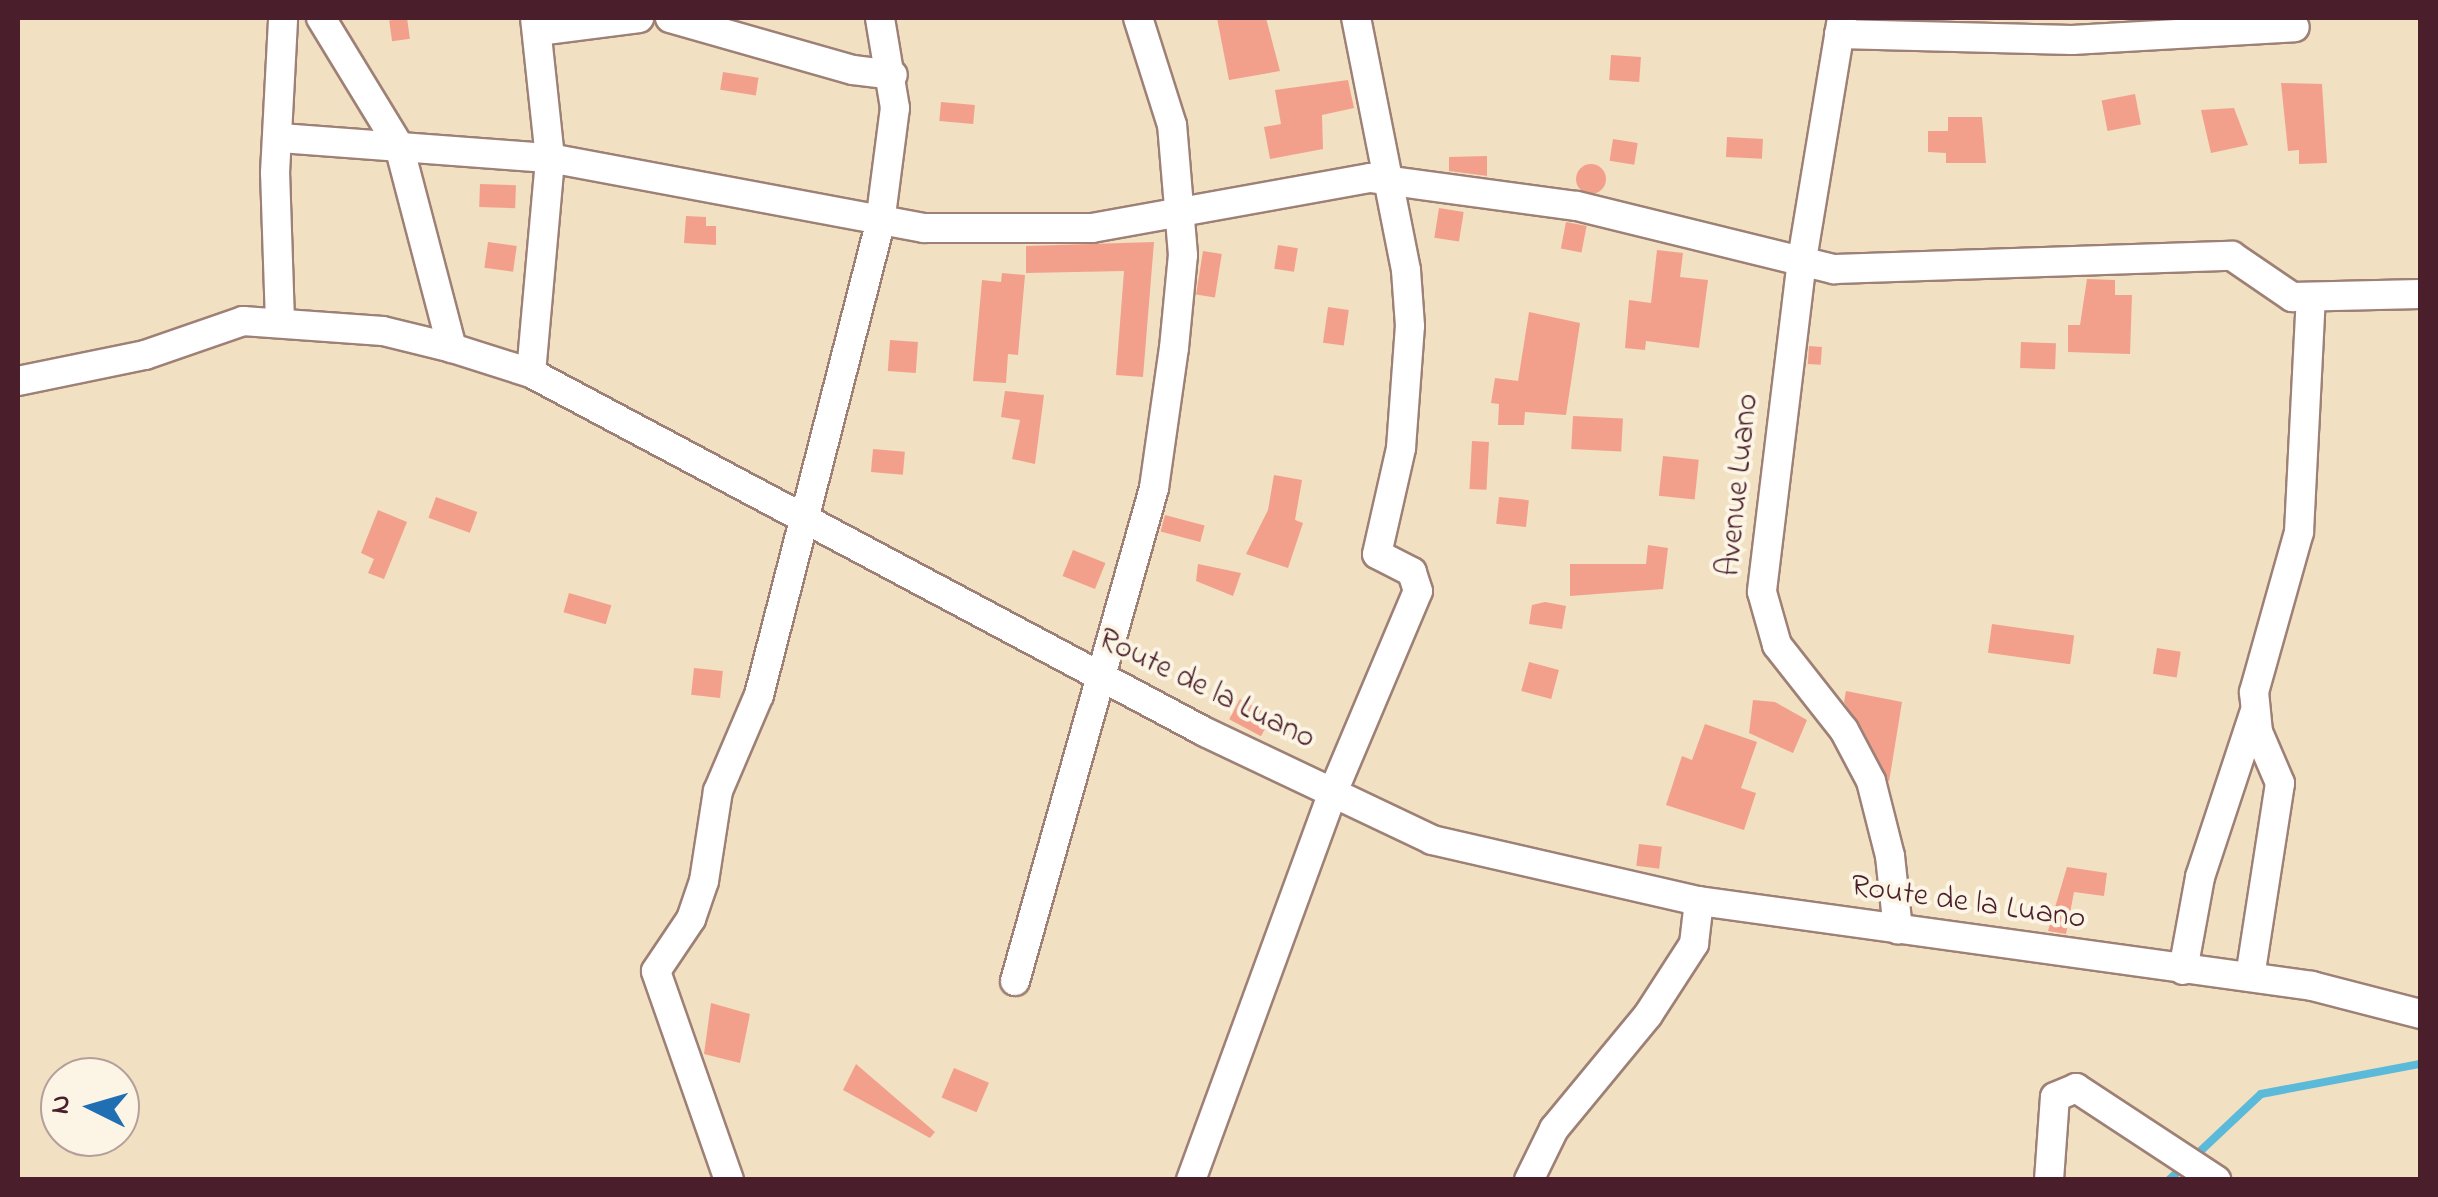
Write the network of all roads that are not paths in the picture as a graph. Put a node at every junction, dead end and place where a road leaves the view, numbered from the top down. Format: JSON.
{"nodes":[{"id":1,"x":283,"y":18,"type":"edge"},
{"id":2,"x":320,"y":18,"type":"edge"},
{"id":3,"x":639,"y":18,"type":"edge"},
{"id":4,"x":670,"y":18,"type":"edge"},
{"id":5,"x":880,"y":18,"type":"edge"},
{"id":6,"x":1138,"y":18,"type":"edge"},
{"id":7,"x":1356,"y":18,"type":"edge"},
{"id":8,"x":537,"y":24,"type":"edge"},
{"id":9,"x":1840,"y":26,"type":"edge"},
{"id":10,"x":2296,"y":27,"type":"dead end"},
{"id":11,"x":892,"y":75,"type":"junction"},
{"id":12,"x":281,"y":138,"type":"junction"},
{"id":13,"x":399,"y":146,"type":"junction"},
{"id":14,"x":550,"y":158,"type":"junction"},
{"id":15,"x":1390,"y":180,"type":"junction"},
{"id":16,"x":1181,"y":207,"type":"junction"},
{"id":17,"x":880,"y":223,"type":"junction"},
{"id":18,"x":1802,"y":260,"type":"junction"},
{"id":19,"x":2420,"y":294,"type":"edge"},
{"id":20,"x":2311,"y":297,"type":"junction"},
{"id":21,"x":280,"y":322,"type":"junction"},
{"id":22,"x":452,"y":348,"type":"junction"},
{"id":23,"x":531,"y":373,"type":"junction"},
{"id":24,"x":18,"y":382,"type":"edge"},
{"id":25,"x":802,"y":521,"type":"junction"},
{"id":26,"x":1099,"y":677,"type":"junction"},
{"id":27,"x":2254,"y":714,"type":"junction"},
{"id":28,"x":1332,"y":792,"type":"junction"},
{"id":29,"x":1698,"y":901,"type":"junction"},
{"id":30,"x":1898,"y":930,"type":"junction"},
{"id":31,"x":2183,"y":970,"type":"junction"},
{"id":32,"x":2250,"y":977,"type":"junction"},
{"id":33,"x":1016,"y":981,"type":"dead end"},
{"id":34,"x":2420,"y":1014,"type":"edge"},
{"id":35,"x":729,"y":1180,"type":"edge"},
{"id":36,"x":1191,"y":1180,"type":"edge"},
{"id":37,"x":1529,"y":1180,"type":"edge"},
{"id":38,"x":2049,"y":1180,"type":"edge"},
{"id":39,"x":2216,"y":1180,"type":"edge"}],
"edges":[{"from":1,"to":12,"type":"street"},
{"from":2,"to":13,"type":"street"},
{"from":3,"to":8,"type":"street"},
{"from":4,"to":11,"type":"street"},
{"from":5,"to":11,"type":"street"},
{"from":6,"to":16,"type":"street"},
{"from":7,"to":15,"type":"street"},
{"from":8,"to":14,"type":"street"},
{"from":9,"to":10,"type":"street"},
{"from":9,"to":18,"type":"street","name":"Avenue Luano"},
{"from":11,"to":17,"type":"street"},
{"from":12,"to":13,"type":"street"},
{"from":12,"to":21,"type":"street"},
{"from":13,"to":14,"type":"street"},
{"from":13,"to":22,"type":"street"},
{"from":14,"to":17,"type":"street"},
{"from":14,"to":23,"type":"street"},
{"from":15,"to":16,"type":"street"},
{"from":15,"to":18,"type":"street"},
{"from":15,"to":28,"type":"street"},
{"from":16,"to":17,"type":"street"},
{"from":16,"to":26,"type":"street"},
{"from":17,"to":25,"type":"street"},
{"from":18,"to":20,"type":"street"},
{"from":18,"to":30,"type":"street","name":"Avenue Luano"},
{"from":19,"to":20,"type":"street"},
{"from":20,"to":27,"type":"street"},
{"from":21,"to":22,"type":"street","name":"Route de la Luano"},
{"from":21,"to":24,"type":"street","name":"Route de la Luano"},
{"from":22,"to":23,"type":"street","name":"Route de la Luano"},
{"from":23,"to":25,"type":"street","name":"Route de la Luano"},
{"from":25,"to":26,"type":"street","name":"Route de la Luano"},
{"from":25,"to":35,"type":"street"},
{"from":26,"to":28,"type":"street","name":"Route de la Luano"},
{"from":26,"to":33,"type":"street"},
{"from":27,"to":31,"type":"street"},
{"from":27,"to":32,"type":"street"},
{"from":28,"to":29,"type":"street","name":"Route de la Luano"},
{"from":28,"to":36,"type":"street"},
{"from":29,"to":30,"type":"street","name":"Route de la Luano"},
{"from":29,"to":37,"type":"street"},
{"from":30,"to":31,"type":"street","name":"Route de la Luano"},
{"from":31,"to":32,"type":"street","name":"Route de la Luano"},
{"from":32,"to":34,"type":"street","name":"Route de la Luano"},
{"from":38,"to":39,"type":"street"}]}
